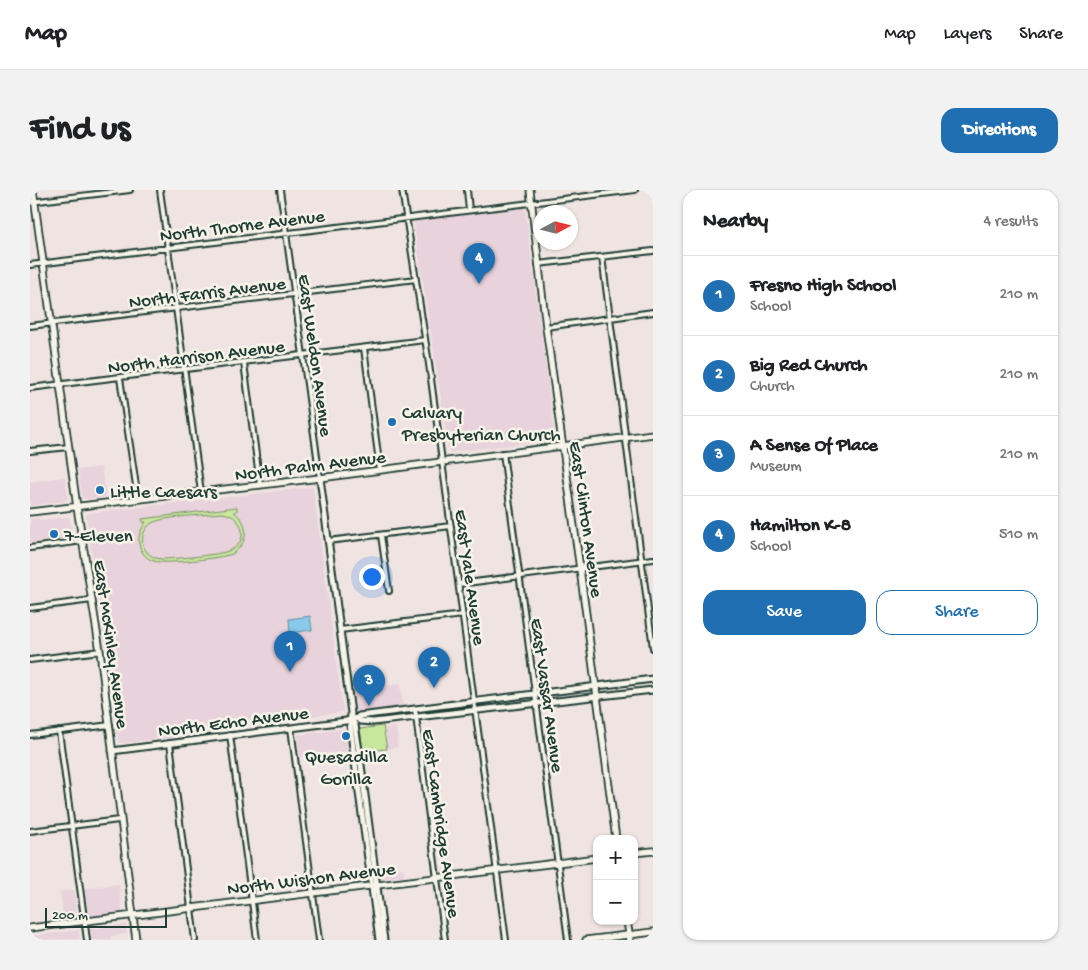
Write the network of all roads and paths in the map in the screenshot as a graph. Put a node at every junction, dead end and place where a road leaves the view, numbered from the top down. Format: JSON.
{"nodes":[{"id":1,"x":32,"y":190,"type":"edge"},
{"id":2,"x":130,"y":190,"type":"edge"},
{"id":3,"x":160,"y":190,"type":"edge"},
{"id":4,"x":280,"y":190,"type":"edge"},
{"id":5,"x":402,"y":190,"type":"edge"},
{"id":6,"x":467,"y":190,"type":"edge"},
{"id":7,"x":530,"y":190,"type":"edge"},
{"id":8,"x":635,"y":190,"type":"edge"},
{"id":9,"x":32,"y":202,"type":"edge"},
{"id":10,"x":532,"y":203,"type":"junction"},
{"id":11,"x":469,"y":210,"type":"junction"},
{"id":12,"x":407,"y":218,"type":"junction"},
{"id":13,"x":286,"y":233,"type":"junction"},
{"id":14,"x":167,"y":247,"type":"junction"},
{"id":15,"x":653,"y":251,"type":"edge"},
{"id":16,"x":602,"y":257,"type":"junction"},
{"id":17,"x":42,"y":263,"type":"junction"},
{"id":18,"x":538,"y":264,"type":"junction"},
{"id":19,"x":30,"y":265,"type":"edge"},
{"id":20,"x":416,"y":279,"type":"junction"},
{"id":21,"x":294,"y":295,"type":"junction"},
{"id":22,"x":176,"y":309,"type":"junction"},
{"id":23,"x":653,"y":312,"type":"edge"},
{"id":24,"x":610,"y":317,"type":"junction"},
{"id":25,"x":51,"y":324,"type":"junction"},
{"id":26,"x":30,"y":326,"type":"edge"},
{"id":27,"x":546,"y":327,"type":"junction"},
{"id":28,"x":425,"y":340,"type":"junction"},
{"id":29,"x":364,"y":348,"type":"junction"},
{"id":30,"x":302,"y":356,"type":"junction"},
{"id":31,"x":244,"y":363,"type":"junction"},
{"id":32,"x":185,"y":370,"type":"junction"},
{"id":33,"x":120,"y":378,"type":"junction"},
{"id":34,"x":60,"y":384,"type":"junction"},
{"id":35,"x":30,"y":388,"type":"edge"},
{"id":36,"x":653,"y":434,"type":"edge"},
{"id":37,"x":626,"y":437,"type":"junction"},
{"id":38,"x":562,"y":446,"type":"junction"},
{"id":39,"x":69,"y":447,"type":"junction"},
{"id":40,"x":30,"y":451,"type":"edge"},
{"id":41,"x":503,"y":453,"type":"junction"},
{"id":42,"x":442,"y":462,"type":"junction"},
{"id":43,"x":380,"y":470,"type":"junction"},
{"id":44,"x":320,"y":478,"type":"junction"},
{"id":45,"x":260,"y":485,"type":"junction"},
{"id":46,"x":201,"y":492,"type":"junction"},
{"id":47,"x":138,"y":500,"type":"junction"},
{"id":48,"x":77,"y":507,"type":"junction"},
{"id":49,"x":30,"y":512,"type":"edge"},
{"id":50,"x":451,"y":526,"type":"junction"},
{"id":51,"x":381,"y":535,"type":"junction"},
{"id":52,"x":82,"y":541,"type":"junction"},
{"id":53,"x":328,"y":541,"type":"junction"},
{"id":54,"x":30,"y":548,"type":"edge"},
{"id":55,"x":653,"y":559,"type":"edge"},
{"id":56,"x":641,"y":561,"type":"junction"},
{"id":57,"x":580,"y":569,"type":"junction"},
{"id":58,"x":519,"y":577,"type":"junction"},
{"id":59,"x":460,"y":584,"type":"junction"},
{"id":60,"x":389,"y":590,"type":"dead end"},
{"id":61,"x":92,"y":600,"type":"junction"},
{"id":62,"x":30,"y":608,"type":"edge"},
{"id":63,"x":463,"y":615,"type":"junction"},
{"id":64,"x":340,"y":630,"type":"junction"},
{"id":65,"x":653,"y":648,"type":"edge"},
{"id":66,"x":100,"y":651,"type":"junction"},
{"id":67,"x":30,"y":660,"type":"edge"},
{"id":68,"x":653,"y":679,"type":"edge"},
{"id":69,"x":596,"y":687,"type":"junction"},
{"id":70,"x":653,"y":690,"type":"edge"},
{"id":71,"x":536,"y":694,"type":"junction"},
{"id":72,"x":598,"y":696,"type":"junction"},
{"id":73,"x":476,"y":702,"type":"junction"},
{"id":74,"x":537,"y":703,"type":"junction"},
{"id":75,"x":414,"y":709,"type":"junction"},
{"id":76,"x":476,"y":710,"type":"junction"},
{"id":77,"x":416,"y":717,"type":"junction"},
{"id":78,"x":354,"y":719,"type":"junction"},
{"id":79,"x":110,"y":725,"type":"junction"},
{"id":80,"x":291,"y":728,"type":"junction"},
{"id":81,"x":60,"y":731,"type":"junction"},
{"id":82,"x":30,"y":735,"type":"edge"},
{"id":83,"x":230,"y":735,"type":"junction"},
{"id":84,"x":170,"y":743,"type":"junction"},
{"id":85,"x":112,"y":751,"type":"junction"},
{"id":86,"x":361,"y":789,"type":"junction"},
{"id":87,"x":119,"y":820,"type":"junction"},
{"id":88,"x":72,"y":825,"type":"junction"},
{"id":89,"x":30,"y":830,"type":"edge"},
{"id":90,"x":370,"y":834,"type":"junction"},
{"id":91,"x":364,"y":835,"type":"junction"},
{"id":92,"x":615,"y":835,"type":"edge"},
{"id":93,"x":653,"y":851,"type":"edge"},
{"id":94,"x":638,"y":853,"type":"edge"},
{"id":95,"x":593,"y":858,"type":"edge"},
{"id":96,"x":557,"y":863,"type":"junction"},
{"id":97,"x":497,"y":869,"type":"junction"},
{"id":98,"x":437,"y":876,"type":"junction"},
{"id":99,"x":374,"y":885,"type":"junction"},
{"id":100,"x":313,"y":893,"type":"junction"},
{"id":101,"x":252,"y":900,"type":"junction"},
{"id":102,"x":191,"y":908,"type":"junction"},
{"id":103,"x":132,"y":915,"type":"junction"},
{"id":104,"x":84,"y":920,"type":"junction"},
{"id":105,"x":627,"y":925,"type":"edge"},
{"id":106,"x":30,"y":928,"type":"edge"},
{"id":107,"x":653,"y":932,"type":"edge"},
{"id":108,"x":629,"y":938,"type":"edge"},
{"id":109,"x":87,"y":940,"type":"edge"},
{"id":110,"x":136,"y":940,"type":"edge"},
{"id":111,"x":195,"y":940,"type":"edge"},
{"id":112,"x":257,"y":940,"type":"edge"},
{"id":113,"x":319,"y":940,"type":"edge"},
{"id":114,"x":378,"y":940,"type":"edge"},
{"id":115,"x":384,"y":940,"type":"edge"},
{"id":116,"x":445,"y":940,"type":"edge"},
{"id":117,"x":506,"y":940,"type":"edge"},
{"id":118,"x":568,"y":940,"type":"edge"},
{"id":119,"x":586,"y":940,"type":"edge"}],
"edges":[{"from":1,"to":9,"type":"main road","name":"East McKinley Avenue"},
{"from":2,"to":9,"type":"street"},
{"from":3,"to":14,"type":"street"},
{"from":4,"to":13,"type":"street","name":"East Weldon Avenue"},
{"from":5,"to":12,"type":"street","name":"East Yale Avenue"},
{"from":6,"to":11,"type":"street"},
{"from":7,"to":10,"type":"main road","name":"East Clinton Avenue"},
{"from":8,"to":10,"type":"street","name":"North Thorne Avenue"},
{"from":9,"to":17,"type":"main road","name":"East McKinley Avenue"},
{"from":10,"to":11,"type":"street","name":"North Thorne Avenue"},
{"from":10,"to":18,"type":"main road","name":"East Clinton Avenue"},
{"from":11,"to":12,"type":"street","name":"North Thorne Avenue"},
{"from":12,"to":13,"type":"street","name":"North Thorne Avenue"},
{"from":12,"to":20,"type":"street","name":"East Yale Avenue"},
{"from":13,"to":14,"type":"street","name":"North Thorne Avenue"},
{"from":13,"to":21,"type":"street","name":"East Weldon Avenue"},
{"from":14,"to":17,"type":"street","name":"North Thorne Avenue"},
{"from":14,"to":22,"type":"street"},
{"from":15,"to":16,"type":"street"},
{"from":16,"to":18,"type":"street"},
{"from":16,"to":24,"type":"street"},
{"from":17,"to":19,"type":"street","name":"North Thorne Avenue"},
{"from":17,"to":25,"type":"main road","name":"East McKinley Avenue"},
{"from":18,"to":27,"type":"main road","name":"East Clinton Avenue"},
{"from":20,"to":21,"type":"street","name":"North Farris Avenue"},
{"from":20,"to":28,"type":"street","name":"East Yale Avenue"},
{"from":21,"to":22,"type":"street","name":"North Farris Avenue"},
{"from":21,"to":30,"type":"street","name":"East Weldon Avenue"},
{"from":22,"to":25,"type":"street","name":"North Farris Avenue"},
{"from":22,"to":32,"type":"street"},
{"from":23,"to":24,"type":"street"},
{"from":24,"to":27,"type":"street"},
{"from":24,"to":37,"type":"street"},
{"from":25,"to":26,"type":"street","name":"North Farris Avenue"},
{"from":25,"to":34,"type":"main road","name":"East McKinley Avenue"},
{"from":27,"to":38,"type":"main road","name":"East Clinton Avenue"},
{"from":28,"to":29,"type":"street","name":"North Harrison Avenue"},
{"from":28,"to":42,"type":"street","name":"East Yale Avenue"},
{"from":29,"to":30,"type":"street","name":"North Harrison Avenue"},
{"from":29,"to":43,"type":"street"},
{"from":30,"to":31,"type":"street","name":"North Harrison Avenue"},
{"from":30,"to":44,"type":"street","name":"East Weldon Avenue"},
{"from":31,"to":32,"type":"street","name":"North Harrison Avenue"},
{"from":31,"to":45,"type":"street"},
{"from":32,"to":33,"type":"street","name":"North Harrison Avenue"},
{"from":32,"to":46,"type":"street"},
{"from":33,"to":34,"type":"street","name":"North Harrison Avenue"},
{"from":33,"to":47,"type":"street"},
{"from":34,"to":35,"type":"street","name":"North Harrison Avenue"},
{"from":34,"to":39,"type":"main road","name":"East McKinley Avenue"},
{"from":36,"to":37,"type":"main road","name":"North Palm Avenue"},
{"from":37,"to":38,"type":"main road","name":"North Palm Avenue"},
{"from":37,"to":56,"type":"street"},
{"from":38,"to":41,"type":"main road","name":"North Palm Avenue"},
{"from":38,"to":57,"type":"main road","name":"East Clinton Avenue"},
{"from":39,"to":40,"type":"street"},
{"from":39,"to":48,"type":"main road","name":"East McKinley Avenue"},
{"from":41,"to":42,"type":"main road","name":"North Palm Avenue"},
{"from":41,"to":58,"type":"street","name":"East Vassar Avenue"},
{"from":42,"to":43,"type":"main road","name":"North Palm Avenue"},
{"from":42,"to":50,"type":"street","name":"East Yale Avenue"},
{"from":43,"to":44,"type":"main road","name":"North Palm Avenue"},
{"from":44,"to":45,"type":"main road","name":"North Palm Avenue"},
{"from":44,"to":53,"type":"street","name":"East Weldon Avenue"},
{"from":45,"to":46,"type":"main road","name":"North Palm Avenue"},
{"from":46,"to":47,"type":"main road","name":"North Palm Avenue"},
{"from":47,"to":48,"type":"main road","name":"North Palm Avenue"},
{"from":48,"to":49,"type":"main road","name":"North Palm Avenue"},
{"from":48,"to":52,"type":"main road","name":"East McKinley Avenue"},
{"from":50,"to":51,"type":"street"},
{"from":50,"to":59,"type":"street","name":"East Yale Avenue"},
{"from":51,"to":53,"type":"street"},
{"from":51,"to":60,"type":"street"},
{"from":52,"to":54,"type":"street"},
{"from":52,"to":61,"type":"main road","name":"East McKinley Avenue"},
{"from":53,"to":64,"type":"street","name":"East Weldon Avenue"},
{"from":55,"to":56,"type":"street"},
{"from":56,"to":57,"type":"street"},
{"from":56,"to":65,"type":"street"},
{"from":57,"to":58,"type":"street"},
{"from":57,"to":69,"type":"main road","name":"East Clinton Avenue"},
{"from":58,"to":59,"type":"street"},
{"from":58,"to":71,"type":"street","name":"East Vassar Avenue"},
{"from":59,"to":63,"type":"street","name":"East Yale Avenue"},
{"from":61,"to":62,"type":"street"},
{"from":61,"to":66,"type":"main road","name":"East McKinley Avenue"},
{"from":63,"to":64,"type":"street"},
{"from":63,"to":73,"type":"street","name":"East Yale Avenue"},
{"from":64,"to":78,"type":"street","name":"East Weldon Avenue"},
{"from":66,"to":67,"type":"street"},
{"from":66,"to":79,"type":"main road","name":"East McKinley Avenue"},
{"from":68,"to":69,"type":"street"},
{"from":69,"to":71,"type":"street"},
{"from":69,"to":72,"type":"main road","name":"East Clinton Avenue"},
{"from":70,"to":72,"type":"street"},
{"from":71,"to":73,"type":"street"},
{"from":71,"to":74,"type":"street","name":"East Vassar Avenue"},
{"from":72,"to":74,"type":"street"},
{"from":72,"to":92,"type":"main road","name":"East Clinton Avenue"},
{"from":73,"to":75,"type":"street"},
{"from":73,"to":76,"type":"street","name":"East Yale Avenue"},
{"from":74,"to":76,"type":"street"},
{"from":74,"to":96,"type":"street","name":"East Vassar Avenue"},
{"from":75,"to":77,"type":"street","name":"East Cambridge Avenue"},
{"from":75,"to":78,"type":"street"},
{"from":76,"to":77,"type":"street"},
{"from":76,"to":97,"type":"street","name":"East Yale Avenue"},
{"from":77,"to":78,"type":"street"},
{"from":77,"to":98,"type":"street","name":"East Cambridge Avenue"},
{"from":78,"to":80,"type":"street","name":"North Echo Avenue"},
{"from":78,"to":86,"type":"street","name":"East Weldon Avenue"},
{"from":79,"to":81,"type":"street"},
{"from":79,"to":85,"type":"main road","name":"East McKinley Avenue"},
{"from":80,"to":83,"type":"street","name":"North Echo Avenue"},
{"from":80,"to":100,"type":"street"},
{"from":81,"to":82,"type":"street"},
{"from":81,"to":88,"type":"street"},
{"from":83,"to":84,"type":"street","name":"North Echo Avenue"},
{"from":83,"to":101,"type":"street"},
{"from":84,"to":85,"type":"street","name":"North Echo Avenue"},
{"from":84,"to":102,"type":"street"},
{"from":85,"to":87,"type":"main road","name":"East McKinley Avenue"},
{"from":86,"to":90,"type":"street","name":"East Weldon Avenue"},
{"from":86,"to":91,"type":"street","name":"East Weldon Avenue"},
{"from":87,"to":88,"type":"street"},
{"from":87,"to":103,"type":"main road","name":"East McKinley Avenue"},
{"from":88,"to":89,"type":"street"},
{"from":88,"to":104,"type":"street"},
{"from":90,"to":91,"type":"street"},
{"from":90,"to":99,"type":"street","name":"East Weldon Avenue"},
{"from":91,"to":99,"type":"street","name":"East Weldon Avenue"},
{"from":93,"to":94,"type":"main road"},
{"from":95,"to":96,"type":"main road","name":"North Wishon Avenue"},
{"from":96,"to":97,"type":"main road","name":"North Wishon Avenue"},
{"from":96,"to":118,"type":"street","name":"East Vassar Avenue"},
{"from":97,"to":98,"type":"main road","name":"North Wishon Avenue"},
{"from":97,"to":117,"type":"street","name":"East Yale Avenue"},
{"from":98,"to":99,"type":"main road","name":"North Wishon Avenue"},
{"from":98,"to":116,"type":"street","name":"East Cambridge Avenue"},
{"from":99,"to":100,"type":"main road","name":"North Wishon Avenue"},
{"from":99,"to":114,"type":"street","name":"East Weldon Avenue"},
{"from":99,"to":115,"type":"street","name":"East Weldon Avenue"},
{"from":100,"to":101,"type":"main road","name":"North Wishon Avenue"},
{"from":100,"to":113,"type":"street"},
{"from":101,"to":102,"type":"main road","name":"North Wishon Avenue"},
{"from":101,"to":112,"type":"street"},
{"from":102,"to":103,"type":"main road","name":"North Wishon Avenue"},
{"from":102,"to":111,"type":"street"},
{"from":103,"to":104,"type":"main road","name":"North Wishon Avenue"},
{"from":103,"to":110,"type":"main road","name":"East McKinley Avenue"},
{"from":104,"to":106,"type":"main road","name":"North Wishon Avenue"},
{"from":104,"to":109,"type":"street"},
{"from":105,"to":108,"type":"main road"},
{"from":107,"to":108,"type":"main road"},
{"from":108,"to":119,"type":"main road"}]}
